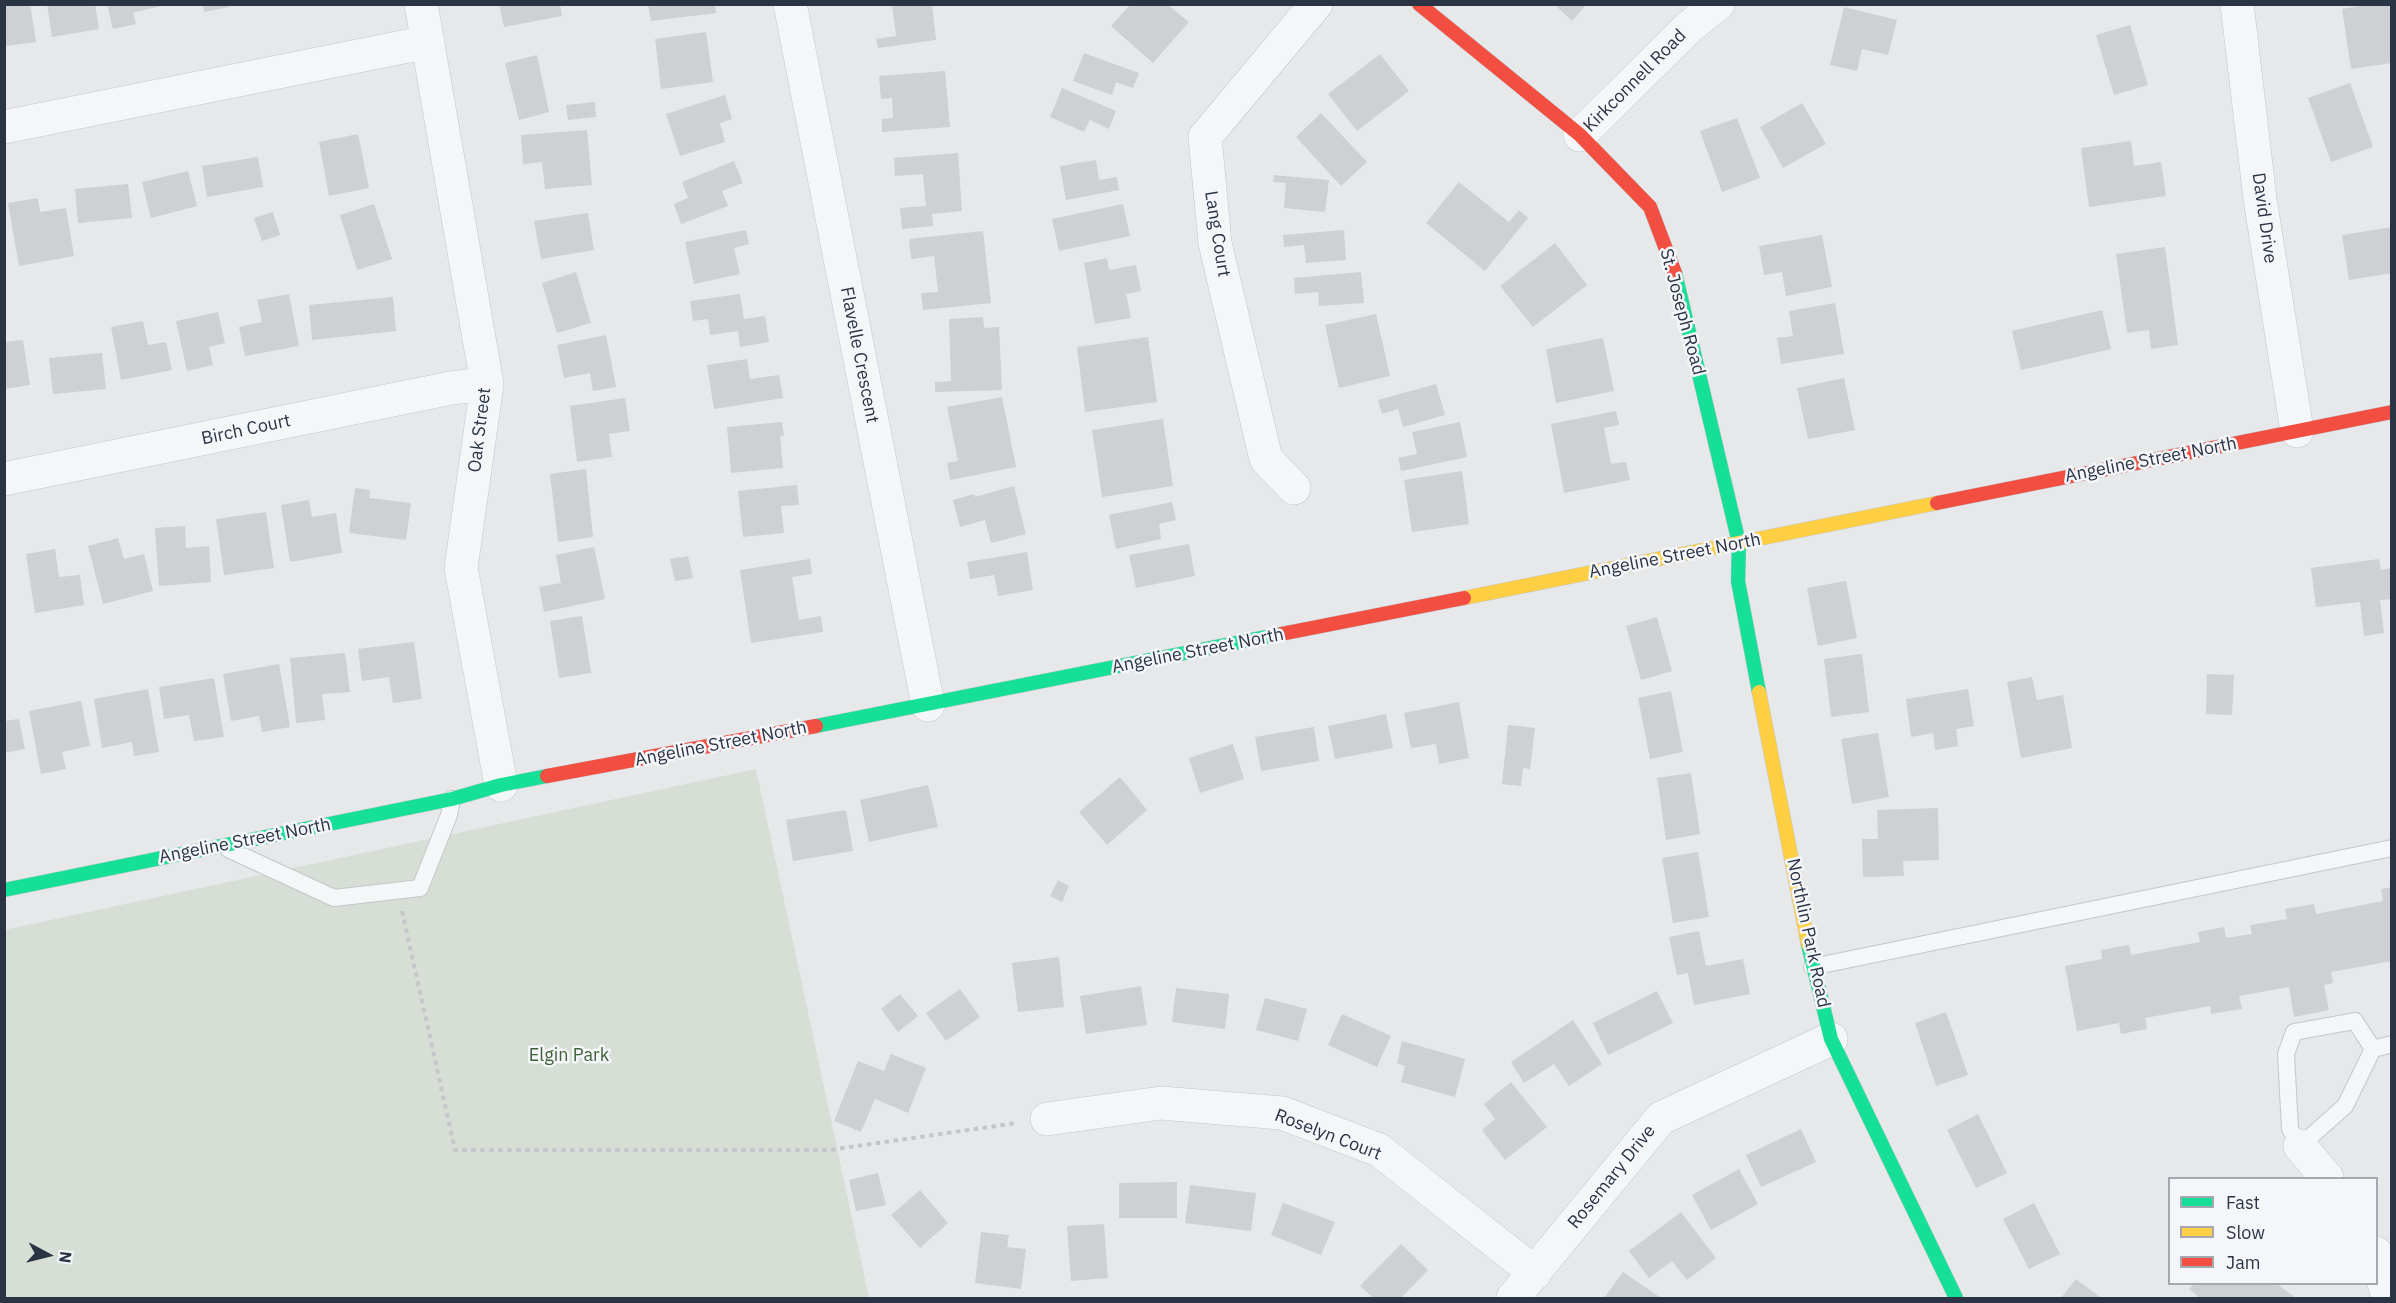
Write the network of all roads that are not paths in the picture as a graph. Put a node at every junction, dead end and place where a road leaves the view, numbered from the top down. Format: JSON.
{"nodes":[{"id":1,"x":421,"y":4,"type":"edge"},
{"id":2,"x":790,"y":4,"type":"edge"},
{"id":3,"x":1316,"y":4,"type":"edge"},
{"id":4,"x":1419,"y":4,"type":"edge"},
{"id":5,"x":1718,"y":4,"type":"edge"},
{"id":6,"x":2237,"y":4,"type":"edge"},
{"id":7,"x":428,"y":42,"type":"junction"},
{"id":8,"x":4,"y":127,"type":"edge"},
{"id":9,"x":1580,"y":135,"type":"junction"},
{"id":10,"x":487,"y":384,"type":"junction"},
{"id":11,"x":2391,"y":412,"type":"edge"},
{"id":12,"x":2297,"y":431,"type":"junction"},
{"id":13,"x":4,"y":479,"type":"edge"},
{"id":14,"x":1294,"y":488,"type":"dead end"},
{"id":15,"x":1739,"y":543,"type":"junction"},
{"id":16,"x":928,"y":705,"type":"junction"},
{"id":17,"x":501,"y":785,"type":"junction"},
{"id":18,"x":452,"y":799,"type":"junction"},
{"id":19,"x":222,"y":846,"type":"junction"},
{"id":20,"x":2391,"y":848,"type":"edge"},
{"id":21,"x":4,"y":890,"type":"edge"},
{"id":22,"x":1812,"y":967,"type":"junction"},
{"id":23,"x":1831,"y":1040,"type":"junction"},
{"id":24,"x":2391,"y":1044,"type":"edge"},
{"id":25,"x":2373,"y":1048,"type":"junction"},
{"id":26,"x":1047,"y":1119,"type":"road end"},
{"id":27,"x":2300,"y":1146,"type":"junction"},
{"id":28,"x":2325,"y":1177,"type":"edge"},
{"id":29,"x":2378,"y":1261,"type":"edge"},
{"id":30,"x":1535,"y":1273,"type":"junction"},
{"id":31,"x":1513,"y":1299,"type":"edge"},
{"id":32,"x":1956,"y":1299,"type":"edge"},
{"id":33,"x":2388,"y":1299,"type":"edge"}],
"edges":[{"from":1,"to":7,"type":"street","name":"Oak Street"},
{"from":2,"to":16,"type":"street","name":"Flavelle Crescent"},
{"from":3,"to":14,"type":"street","name":"Lang Court"},
{"from":4,"to":9,"type":"main road","name":"St. Joseph Road"},
{"from":5,"to":9,"type":"street","name":"Kirkconnell Road"},
{"from":6,"to":12,"type":"street","name":"David Drive"},
{"from":7,"to":8,"type":"street"},
{"from":7,"to":10,"type":"street","name":"Oak Street"},
{"from":9,"to":15,"type":"main road","name":"St. Joseph Road"},
{"from":10,"to":13,"type":"street","name":"Birch Court"},
{"from":10,"to":17,"type":"street","name":"Oak Street"},
{"from":11,"to":12,"type":"main road","name":"Angeline Street North"},
{"from":12,"to":15,"type":"main road","name":"Angeline Street North"},
{"from":15,"to":16,"type":"main road","name":"Angeline Street North"},
{"from":15,"to":22,"type":"main road","name":"Northlin Park Road"},
{"from":16,"to":17,"type":"main road","name":"Angeline Street North"},
{"from":17,"to":18,"type":"main road","name":"Angeline Street North"},
{"from":18,"to":19,"type":"main road","name":"Angeline Street North"},
{"from":18,"to":19,"type":"lane"},
{"from":19,"to":21,"type":"main road","name":"Angeline Street North"},
{"from":20,"to":22,"type":"lane"},
{"from":22,"to":23,"type":"main road","name":"Northlin Park Road"},
{"from":23,"to":30,"type":"street","name":"Rosemary Drive"},
{"from":23,"to":32,"type":"main road","name":"Northlin Park Road"},
{"from":24,"to":25,"type":"lane"},
{"from":25,"to":27,"type":"lane"},
{"from":25,"to":27,"type":"lane"},
{"from":26,"to":30,"type":"street","name":"Roselyn Court"},
{"from":27,"to":28,"type":"street"},
{"from":29,"to":33,"type":"street"},
{"from":30,"to":31,"type":"street","name":"Rosemary Drive"}]}
